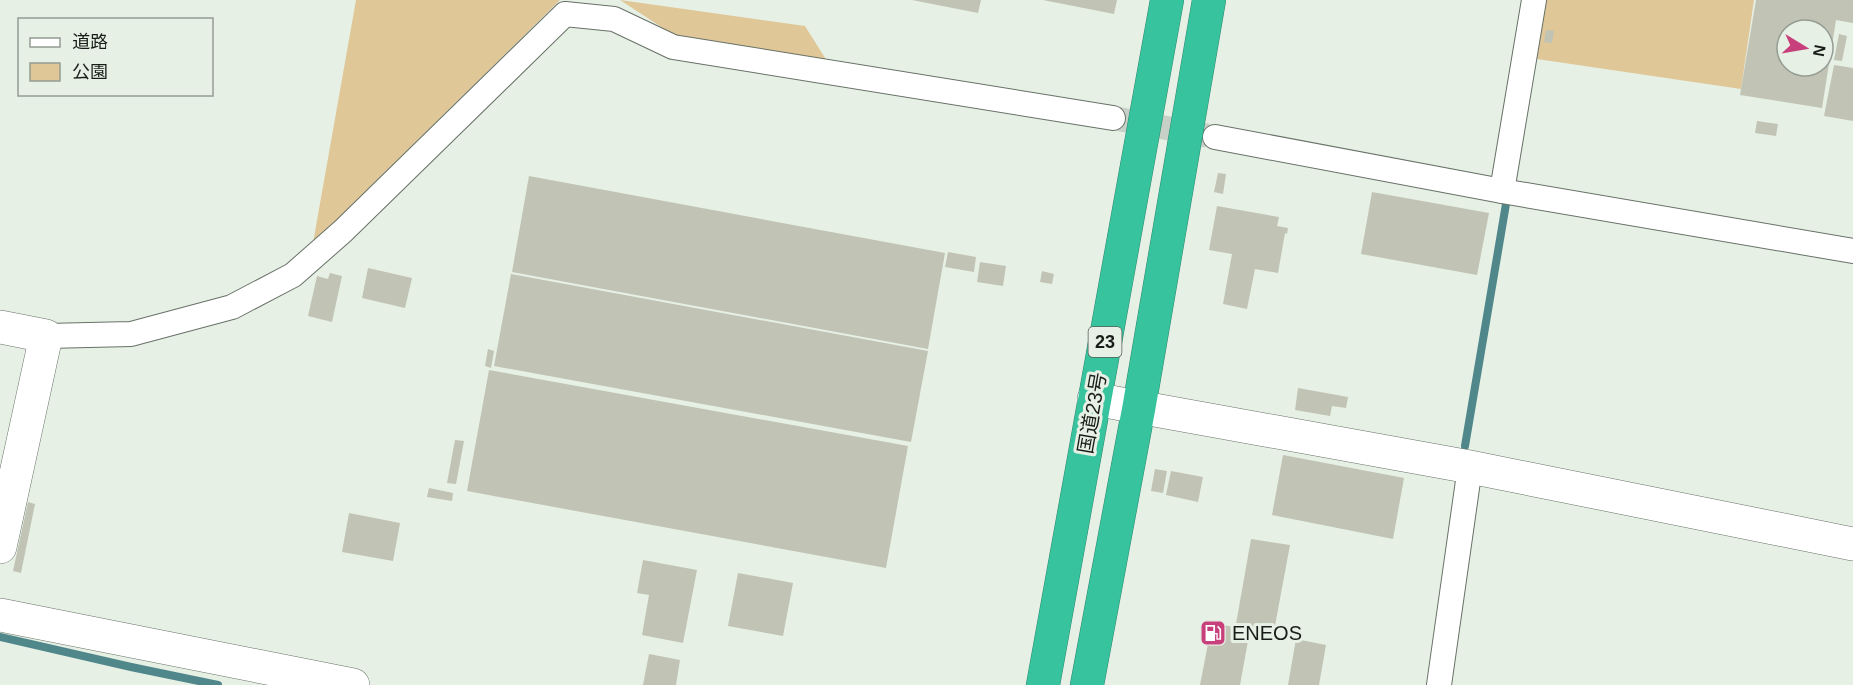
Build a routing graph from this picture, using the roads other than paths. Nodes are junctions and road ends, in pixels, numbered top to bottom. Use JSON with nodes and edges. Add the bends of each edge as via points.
{"nodes":[{"id":1,"x":1167,"y":0,"type":"edge"},
{"id":2,"x":1209,"y":0,"type":"edge"},
{"id":3,"x":1534,"y":0,"type":"edge"},
{"id":4,"x":1113,"y":118,"type":"tunnel mouth"},
{"id":5,"x":1215,"y":137,"type":"tunnel mouth"},
{"id":6,"x":1502,"y":191,"type":"junction"},
{"id":7,"x":1853,"y":251,"type":"edge"},
{"id":8,"x":0,"y":327,"type":"edge"},
{"id":9,"x":46,"y":336,"type":"junction"},
{"id":10,"x":1094,"y":399,"type":"junction"},
{"id":11,"x":1139,"y":407,"type":"junction"},
{"id":12,"x":1470,"y":467,"type":"junction"},
{"id":13,"x":1853,"y":544,"type":"edge"},
{"id":14,"x":0,"y":547,"type":"edge"},
{"id":15,"x":0,"y":615,"type":"edge"},
{"id":16,"x":353,"y":685,"type":"edge"},
{"id":17,"x":1043,"y":685,"type":"edge"},
{"id":18,"x":1087,"y":685,"type":"edge"},
{"id":19,"x":1439,"y":685,"type":"edge"}],
"edges":[{"from":1,"to":10,"type":"highway","name":"国道23号","number":"23"},
{"from":2,"to":11,"type":"highway","number":"23"},
{"from":3,"to":6,"type":"street"},
{"from":4,"to":9,"type":"street","via":[[673,47],[614,19],[565,14],[293,275],[232,307],[164,326],[131,334]]},
{"from":5,"to":6,"type":"street"},
{"from":6,"to":7,"type":"street"},
{"from":8,"to":9,"type":"street"},
{"from":9,"to":14,"type":"street"},
{"from":10,"to":11,"type":"street"},
{"from":10,"to":17,"type":"highway","name":"国道23号","number":"23"},
{"from":11,"to":12,"type":"street"},
{"from":11,"to":18,"type":"highway","number":"23"},
{"from":12,"to":13,"type":"street"},
{"from":12,"to":19,"type":"street"},
{"from":15,"to":16,"type":"street"}]}
